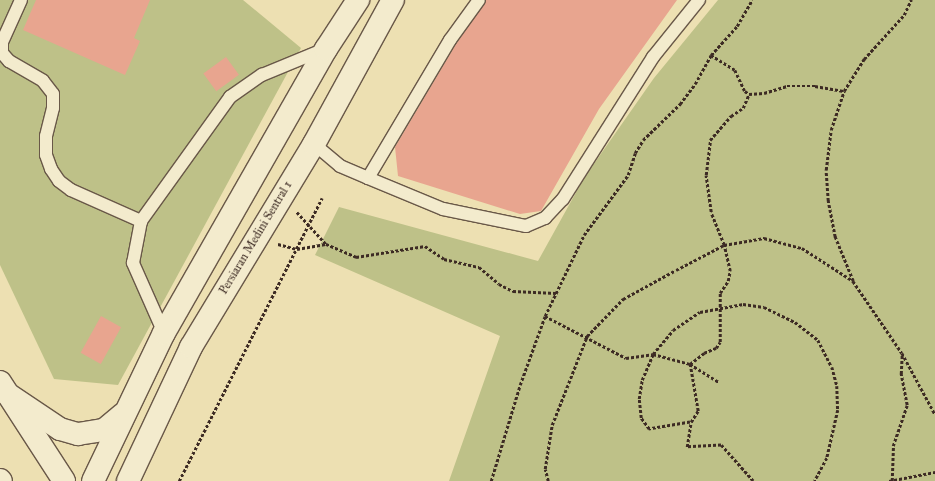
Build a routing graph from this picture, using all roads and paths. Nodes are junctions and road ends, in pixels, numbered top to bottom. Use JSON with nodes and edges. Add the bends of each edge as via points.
{"nodes":[{"id":1,"x":21,"y":0,"type":"edge"},
{"id":2,"x":358,"y":0,"type":"edge"},
{"id":3,"x":393,"y":0,"type":"edge"},
{"id":4,"x":479,"y":0,"type":"edge"},
{"id":5,"x":699,"y":0,"type":"edge"},
{"id":6,"x":752,"y":0,"type":"edge"},
{"id":7,"x":911,"y":0,"type":"edge"},
{"id":8,"x":326,"y":49,"type":"junction"},
{"id":9,"x":711,"y":55,"type":"junction"},
{"id":10,"x":844,"y":91,"type":"junction"},
{"id":11,"x":749,"y":94,"type":"junction"},
{"id":12,"x":314,"y":144,"type":"junction"},
{"id":13,"x":368,"y":178,"type":"junction"},
{"id":14,"x":281,"y":195,"type":"junction"},
{"id":15,"x":322,"y":198,"type":"dead end"},
{"id":16,"x":141,"y":221,"type":"junction"},
{"id":17,"x":308,"y":224,"type":"junction"},
{"id":18,"x":256,"y":239,"type":"junction"},
{"id":19,"x":326,"y":244,"type":"junction"},
{"id":20,"x":724,"y":245,"type":"junction"},
{"id":21,"x":297,"y":249,"type":"junction"},
{"id":22,"x":853,"y":281,"type":"junction"},
{"id":23,"x":556,"y":293,"type":"junction"},
{"id":24,"x":721,"y":306,"type":"junction"},
{"id":25,"x":545,"y":316,"type":"junction"},
{"id":26,"x":164,"y":333,"type":"junction"},
{"id":27,"x":587,"y":336,"type":"junction"},
{"id":28,"x":902,"y":353,"type":"junction"},
{"id":29,"x":653,"y":354,"type":"junction"},
{"id":30,"x":690,"y":364,"type":"junction"},
{"id":31,"x":719,"y":382,"type":"dead end"},
{"id":32,"x":3,"y":387,"type":"edge"},
{"id":33,"x":124,"y":413,"type":"junction"},
{"id":34,"x":935,"y":414,"type":"edge"},
{"id":35,"x":691,"y":422,"type":"junction"},
{"id":36,"x":935,"y":472,"type":"edge"},
{"id":37,"x":891,"y":480,"type":"edge"},
{"id":38,"x":64,"y":481,"type":"edge"},
{"id":39,"x":94,"y":481,"type":"edge"},
{"id":40,"x":128,"y":481,"type":"edge"},
{"id":41,"x":179,"y":481,"type":"edge"},
{"id":42,"x":491,"y":481,"type":"edge"},
{"id":43,"x":548,"y":481,"type":"edge"},
{"id":44,"x":753,"y":481,"type":"edge"},
{"id":45,"x":815,"y":481,"type":"edge"}],
"edges":[{"from":1,"to":16,"type":"lane","via":[[2,42],[2,53],[9,61],[43,81],[53,94],[53,108],[46,136],[46,155],[51,169],[59,181],[71,190]]},
{"from":2,"to":8,"type":"street"},
{"from":3,"to":12,"type":"street","name":"Persiaran Medini Sentral 1"},
{"from":4,"to":13,"type":"lane","via":[[450,40]]},
{"from":5,"to":13,"type":"lane","via":[[653,57],[563,199],[545,218],[526,226],[457,212]]},
{"from":6,"to":9,"type":"path","via":[[737,26]]},
{"from":7,"to":10,"type":"path","via":[[904,15],[864,59]]},
{"from":8,"to":16,"type":"lane","via":[[262,75],[230,97]]},
{"from":8,"to":26,"type":"street"},
{"from":9,"to":11,"type":"path","via":[[735,70]]},
{"from":9,"to":23,"type":"path","via":[[688,94],[643,140],[635,152],[628,175],[584,235]]},
{"from":10,"to":11,"type":"path","via":[[815,86],[787,86],[764,94]]},
{"from":10,"to":22,"type":"path","via":[[830,130],[826,170],[828,201],[835,237]]},
{"from":11,"to":20,"type":"path","via":[[743,108],[731,116],[710,140],[706,175],[711,212]]},
{"from":12,"to":13,"type":"lane","via":[[340,166]]},
{"from":12,"to":14,"type":"street","name":"Persiaran Medini Sentral 1"},
{"from":14,"to":17,"type":"path"},
{"from":14,"to":18,"type":"street","name":"Persiaran Medini Sentral 1"},
{"from":15,"to":17,"type":"path"},
{"from":16,"to":26,"type":"lane","via":[[133,263]]},
{"from":17,"to":19,"type":"path"},
{"from":17,"to":21,"type":"path"},
{"from":18,"to":21,"type":"path"},
{"from":18,"to":40,"type":"street","name":"Persiaran Medini Sentral 1","via":[[191,347]]},
{"from":19,"to":21,"type":"path"},
{"from":19,"to":23,"type":"path","via":[[356,257],[425,246],[444,259],[479,267],[499,284],[513,291]]},
{"from":20,"to":22,"type":"path","via":[[764,238],[802,248]]},
{"from":20,"to":24,"type":"path","via":[[730,271],[728,281],[720,293]]},
{"from":20,"to":27,"type":"path","via":[[623,299]]},
{"from":21,"to":41,"type":"path"},
{"from":22,"to":28,"type":"path"},
{"from":23,"to":25,"type":"path"},
{"from":24,"to":29,"type":"path","via":[[700,312],[673,330]]},
{"from":24,"to":30,"type":"path","via":[[720,342],[716,348],[704,353]]},
{"from":24,"to":45,"type":"path","via":[[743,304],[764,308],[795,322],[818,340],[832,367],[838,410],[827,458]]},
{"from":25,"to":27,"type":"path"},
{"from":25,"to":42,"type":"path","via":[[520,385]]},
{"from":26,"to":33,"type":"street"},
{"from":27,"to":29,"type":"path","via":[[626,358]]},
{"from":27,"to":43,"type":"path","via":[[552,425],[545,469]]},
{"from":28,"to":34,"type":"path"},
{"from":28,"to":37,"type":"path","via":[[901,374],[907,405],[893,446]]},
{"from":29,"to":30,"type":"path"},
{"from":29,"to":35,"type":"path","via":[[642,380],[639,399],[641,418],[649,429]]},
{"from":30,"to":31,"type":"path"},
{"from":30,"to":35,"type":"path","via":[[698,411]]},
{"from":32,"to":33,"type":"street","via":[[60,429],[78,434],[104,430]]},
{"from":32,"to":38,"type":"street"},
{"from":33,"to":39,"type":"street"},
{"from":35,"to":44,"type":"path","via":[[687,447],[721,445]]},
{"from":36,"to":37,"type":"path"}]}
